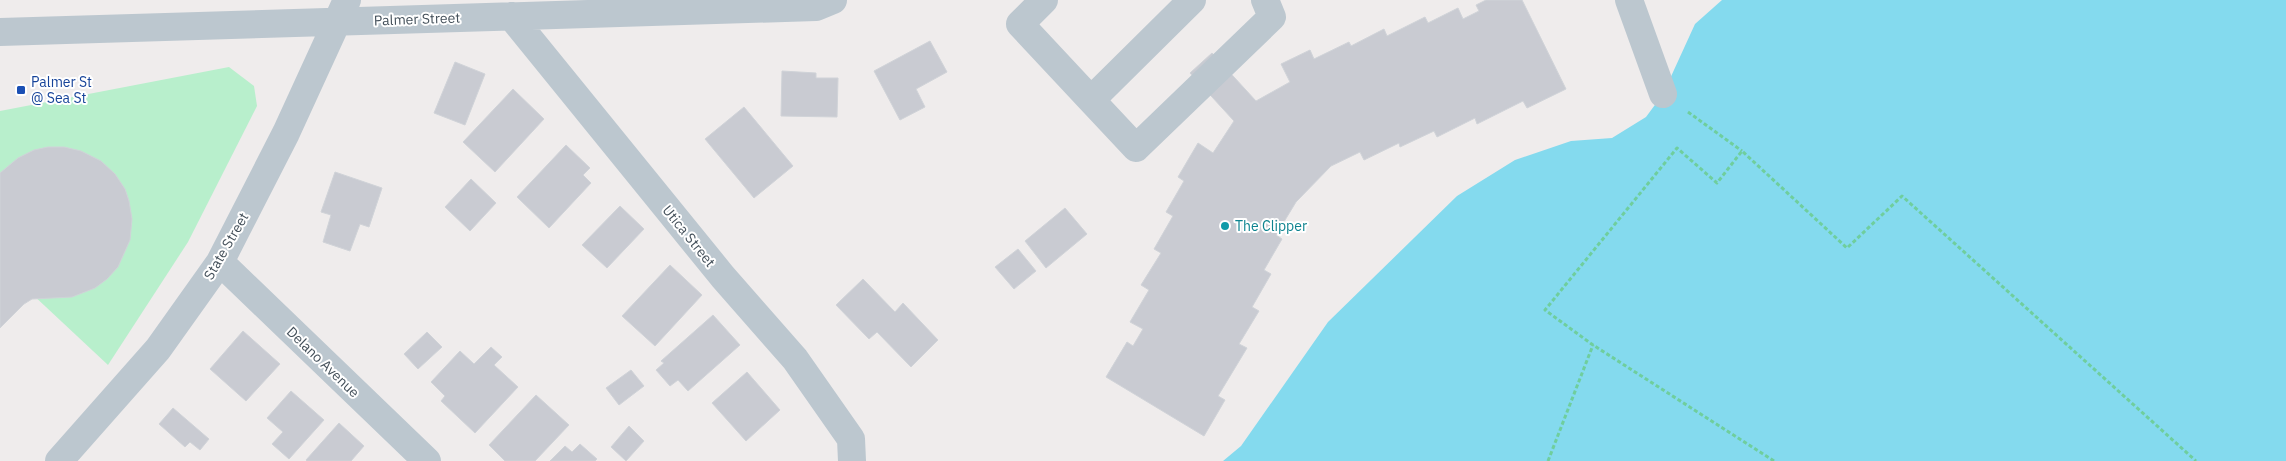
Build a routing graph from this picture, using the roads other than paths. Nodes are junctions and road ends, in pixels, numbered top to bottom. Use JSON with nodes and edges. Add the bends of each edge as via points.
{"nodes":[{"id":1,"x":833,"y":0,"type":"edge"},
{"id":2,"x":1044,"y":0,"type":"edge"},
{"id":3,"x":1192,"y":0,"type":"edge"},
{"id":4,"x":1265,"y":0,"type":"edge"},
{"id":5,"x":1629,"y":0,"type":"edge"},
{"id":6,"x":342,"y":11,"type":"edge"},
{"id":7,"x":511,"y":16,"type":"junction"},
{"id":8,"x":0,"y":32,"type":"edge"},
{"id":9,"x":1663,"y":94,"type":"road end"},
{"id":10,"x":1091,"y":100,"type":"junction"},
{"id":11,"x":220,"y":262,"type":"junction"},
{"id":12,"x":851,"y":450,"type":"edge"},
{"id":13,"x":59,"y":461,"type":"edge"},
{"id":14,"x":427,"y":461,"type":"edge"}],
"edges":[{"from":1,"to":7,"type":"street","name":"Palmer Street","via":[[816,7]]},
{"from":2,"to":10,"type":"street","via":[[1020,24]]},
{"from":3,"to":10,"type":"street"},
{"from":4,"to":10,"type":"street","via":[[1272,17],[1136,148]]},
{"from":5,"to":9,"type":"street"},
{"from":6,"to":7,"type":"street","name":"Palmer Street"},
{"from":6,"to":8,"type":"street","name":"Palmer Street"},
{"from":6,"to":11,"type":"street","name":"State Street","via":[[286,133]]},
{"from":7,"to":12,"type":"street","name":"Utica Street","via":[[722,277],[795,359]]},
{"from":11,"to":13,"type":"street","name":"State Street","via":[[158,349]]},
{"from":11,"to":14,"type":"street","name":"Delano Avenue"}]}
